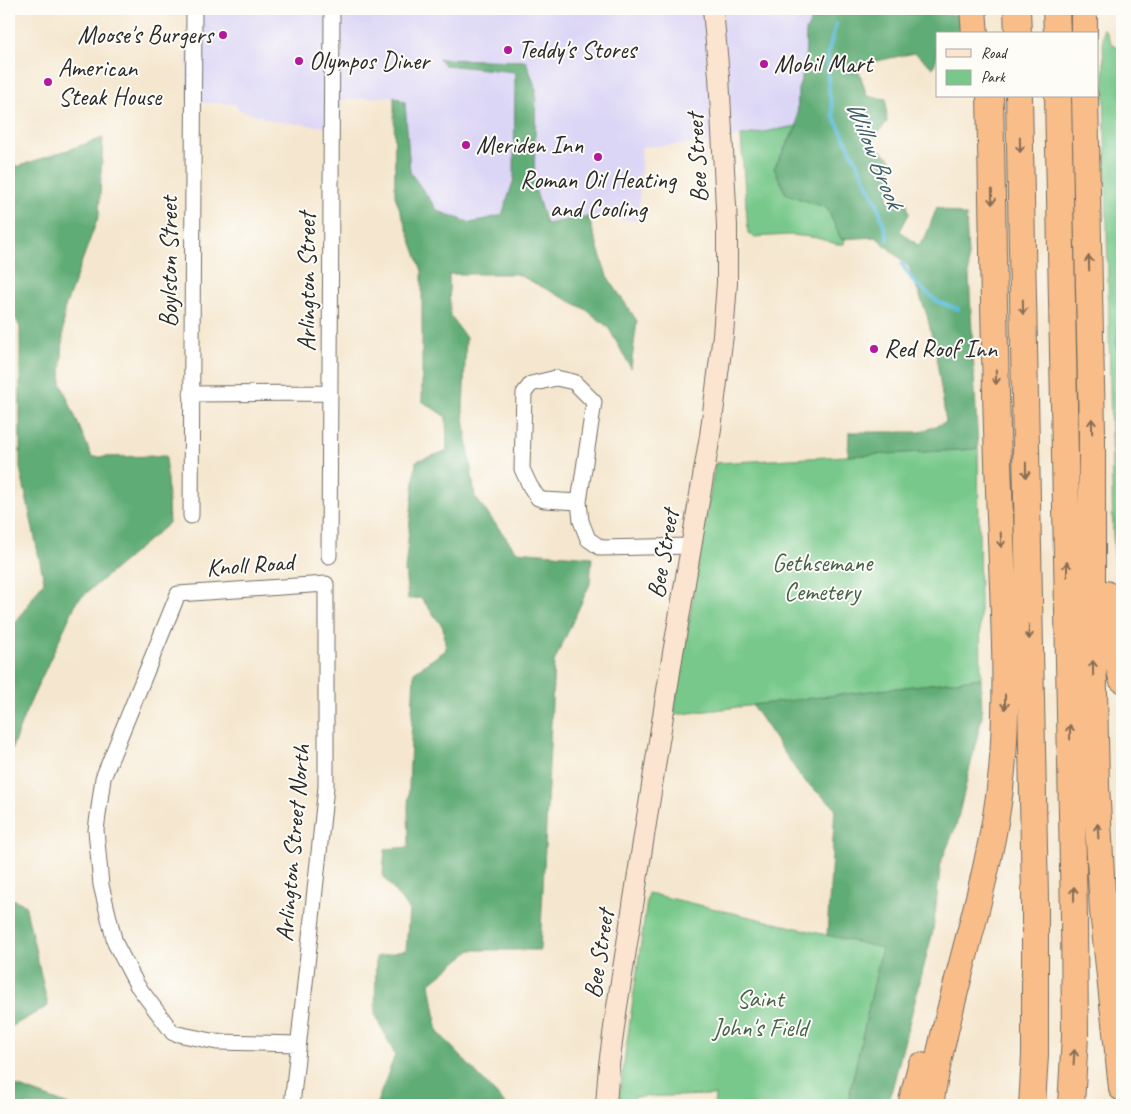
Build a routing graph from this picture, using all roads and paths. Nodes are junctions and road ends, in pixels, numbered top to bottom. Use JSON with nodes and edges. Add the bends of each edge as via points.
{"nodes":[{"id":1,"x":194,"y":9,"type":"edge"},
{"id":2,"x":332,"y":9,"type":"edge"},
{"id":3,"x":713,"y":9,"type":"edge"},
{"id":4,"x":973,"y":9,"type":"edge"},
{"id":5,"x":988,"y":9,"type":"edge"},
{"id":6,"x":1017,"y":9,"type":"edge"},
{"id":7,"x":1056,"y":9,"type":"edge"},
{"id":8,"x":1084,"y":9,"type":"edge"},
{"id":9,"x":975,"y":32,"type":"edge"},
{"id":10,"x":989,"y":32,"type":"edge"},
{"id":11,"x":1018,"y":32,"type":"edge"},
{"id":12,"x":1057,"y":32,"type":"edge"},
{"id":13,"x":1084,"y":32,"type":"edge"},
{"id":14,"x":990,"y":98,"type":"edge"},
{"id":15,"x":1019,"y":98,"type":"edge"},
{"id":16,"x":1058,"y":98,"type":"edge"},
{"id":17,"x":1085,"y":98,"type":"edge"},
{"id":18,"x":330,"y":393,"type":"junction"},
{"id":19,"x":191,"y":394,"type":"junction"},
{"id":20,"x":1092,"y":474,"type":"junction"},
{"id":21,"x":579,"y":502,"type":"junction"},
{"id":22,"x":191,"y":516,"type":"dead end"},
{"id":23,"x":691,"y":546,"type":"junction"},
{"id":24,"x":329,"y":556,"type":"dead end"},
{"id":25,"x":326,"y":584,"type":"joint"},
{"id":26,"x":1122,"y":679,"type":"edge"},
{"id":27,"x":990,"y":852,"type":"junction"},
{"id":28,"x":298,"y":1044,"type":"junction"},
{"id":29,"x":1122,"y":1088,"type":"edge"},
{"id":30,"x":292,"y":1105,"type":"edge"},
{"id":31,"x":606,"y":1105,"type":"edge"},
{"id":32,"x":910,"y":1105,"type":"edge"},
{"id":33,"x":930,"y":1105,"type":"edge"},
{"id":34,"x":1032,"y":1105,"type":"edge"},
{"id":35,"x":1071,"y":1105,"type":"edge"}],
"edges":[{"from":1,"to":19,"type":"street","name":"Boylston Street"},
{"from":2,"to":18,"type":"street","name":"Arlington Street"},
{"from":3,"to":23,"type":"street","name":"Bee Street","via":[[725,177],[727,283],[718,377]]},
{"from":4,"to":9,"type":"highway"},
{"from":5,"to":10,"type":"highway"},
{"from":6,"to":11,"type":"highway"},
{"from":7,"to":12,"type":"highway"},
{"from":8,"to":13,"type":"highway"},
{"from":14,"to":27,"type":"highway","one_way":true,"via":[[1005,705],[1001,773]]},
{"from":15,"to":34,"type":"highway","one_way":true,"via":[[1035,916]]},
{"from":35,"to":16,"type":"highway","one_way":true,"via":[[1075,1036],[1074,937]]},
{"from":20,"to":17,"type":"highway","one_way":true},
{"from":18,"to":19,"type":"street"},
{"from":18,"to":24,"type":"street","name":"Arlington Street"},
{"from":19,"to":22,"type":"street","name":"Boylston Street"},
{"from":20,"to":26,"type":"highway","via":[[1100,505],[1106,599]]},
{"from":29,"to":20,"type":"highway","one_way":true,"via":[[1106,948],[1098,820]]},
{"from":21,"to":21,"type":"street","via":[[594,402],[574,382],[556,378],[532,384],[524,393],[522,469],[538,498]]},
{"from":21,"to":23,"type":"street","via":[[581,521],[588,539],[600,548]]},
{"from":23,"to":31,"type":"street","name":"Bee Street","via":[[616,1013]]},
{"from":25,"to":28,"type":"street","name":"Arlington Street North","via":[[326,786]]},
{"from":25,"to":28,"type":"street","name":"Knoll Road","via":[[178,594],[103,778],[96,830],[101,885],[115,943],[137,985],[173,1033],[217,1042]]},
{"from":27,"to":32,"type":"highway","via":[[966,904]]},
{"from":27,"to":33,"type":"highway","via":[[949,1014]]},
{"from":28,"to":30,"type":"street","name":"Arlington Street North"}]}
